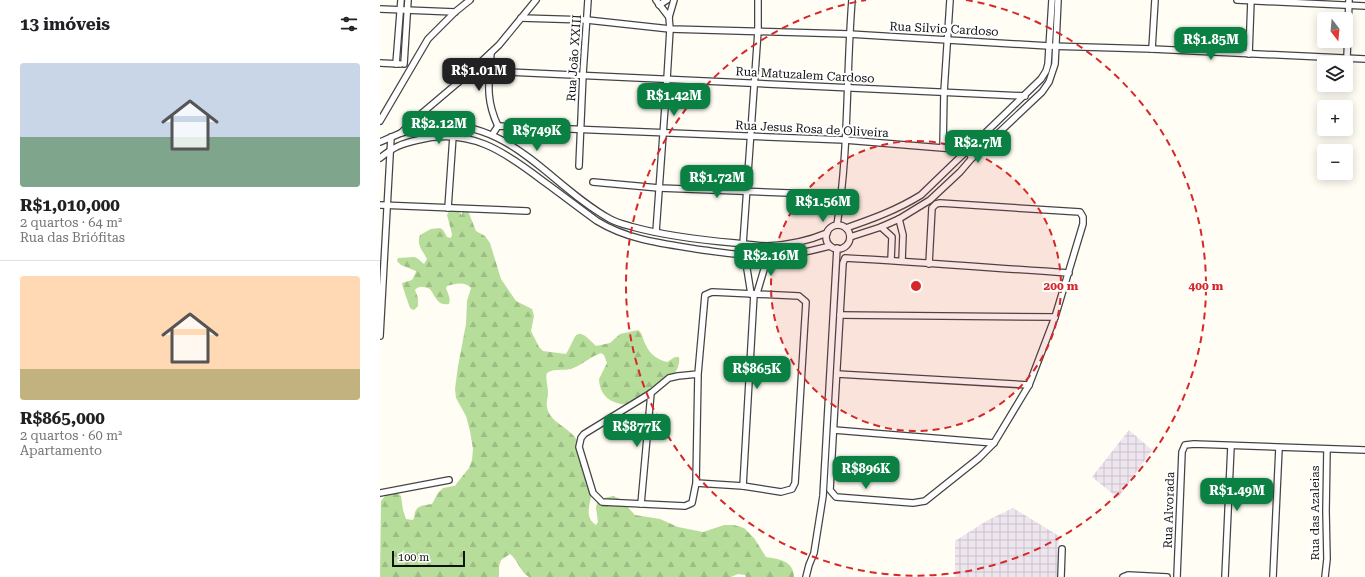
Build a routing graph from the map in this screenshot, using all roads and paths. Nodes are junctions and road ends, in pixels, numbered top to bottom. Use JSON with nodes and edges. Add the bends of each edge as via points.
{"nodes":[{"id":1,"x":402,"y":0,"type":"edge"},
{"id":2,"x":408,"y":0,"type":"edge"},
{"id":3,"x":470,"y":0,"type":"edge"},
{"id":4,"x":536,"y":0,"type":"edge"},
{"id":5,"x":588,"y":0,"type":"edge"},
{"id":6,"x":668,"y":0,"type":"edge"},
{"id":7,"x":674,"y":0,"type":"edge"},
{"id":8,"x":758,"y":0,"type":"edge"},
{"id":9,"x":852,"y":0,"type":"edge"},
{"id":10,"x":950,"y":0,"type":"edge"},
{"id":11,"x":1052,"y":0,"type":"edge"},
{"id":12,"x":1058,"y":0,"type":"edge"},
{"id":13,"x":1155,"y":0,"type":"edge"},
{"id":14,"x":1237,"y":0,"type":"edge"},
{"id":15,"x":1251,"y":0,"type":"edge"},
{"id":16,"x":657,"y":2,"type":"edge"},
{"id":17,"x":1349,"y":3,"type":"edge"},
{"id":18,"x":1365,"y":6,"type":"edge"},
{"id":19,"x":380,"y":9,"type":"edge"},
{"id":20,"x":404,"y":10,"type":"junction"},
{"id":21,"x":455,"y":12,"type":"junction"},
{"id":22,"x":669,"y":17,"type":"junction"},
{"id":23,"x":521,"y":18,"type":"junction"},
{"id":24,"x":588,"y":20,"type":"junction"},
{"id":25,"x":670,"y":29,"type":"junction"},
{"id":26,"x":758,"y":31,"type":"junction"},
{"id":27,"x":849,"y":34,"type":"junction"},
{"id":28,"x":948,"y":39,"type":"junction"},
{"id":29,"x":1049,"y":46,"type":"junction"},
{"id":30,"x":1057,"y":46,"type":"junction"},
{"id":31,"x":1152,"y":49,"type":"junction"},
{"id":32,"x":491,"y":53,"type":"junction"},
{"id":33,"x":1249,"y":54,"type":"junction"},
{"id":34,"x":1347,"y":56,"type":"edge"},
{"id":35,"x":1317,"y":57,"type":"edge"},
{"id":36,"x":1353,"y":58,"type":"edge"},
{"id":37,"x":1365,"y":59,"type":"edge"},
{"id":38,"x":380,"y":63,"type":"edge"},
{"id":39,"x":396,"y":64,"type":"junction"},
{"id":40,"x":404,"y":64,"type":"junction"},
{"id":41,"x":412,"y":65,"type":"junction"},
{"id":42,"x":489,"y":71,"type":"junction"},
{"id":43,"x":583,"y":74,"type":"junction"},
{"id":44,"x":667,"y":79,"type":"junction"},
{"id":45,"x":753,"y":84,"type":"junction"},
{"id":46,"x":848,"y":88,"type":"junction"},
{"id":47,"x":944,"y":92,"type":"junction"},
{"id":48,"x":1024,"y":96,"type":"junction"},
{"id":49,"x":383,"y":110,"type":"edge"},
{"id":50,"x":380,"y":121,"type":"edge"},
{"id":51,"x":498,"y":126,"type":"junction"},
{"id":52,"x":581,"y":129,"type":"junction"},
{"id":53,"x":401,"y":133,"type":"junction"},
{"id":54,"x":664,"y":134,"type":"junction"},
{"id":55,"x":492,"y":135,"type":"junction"},
{"id":56,"x":453,"y":136,"type":"junction"},
{"id":57,"x":391,"y":137,"type":"junction"},
{"id":58,"x":750,"y":137,"type":"junction"},
{"id":59,"x":845,"y":140,"type":"junction"},
{"id":60,"x":380,"y":142,"type":"edge"},
{"id":61,"x":511,"y":144,"type":"junction"},
{"id":62,"x":943,"y":147,"type":"junction"},
{"id":63,"x":391,"y":149,"type":"junction"},
{"id":64,"x":967,"y":150,"type":"junction"},
{"id":65,"x":505,"y":154,"type":"junction"},
{"id":66,"x":380,"y":158,"type":"edge"},
{"id":67,"x":972,"y":158,"type":"junction"},
{"id":68,"x":579,"y":166,"type":"dead end"},
{"id":69,"x":593,"y":182,"type":"dead end"},
{"id":70,"x":659,"y":188,"type":"junction"},
{"id":71,"x":746,"y":192,"type":"junction"},
{"id":72,"x":842,"y":195,"type":"junction"},
{"id":73,"x":380,"y":205,"type":"edge"},
{"id":74,"x":388,"y":206,"type":"junction"},
{"id":75,"x":448,"y":208,"type":"junction"},
{"id":76,"x":900,"y":208,"type":"junction"},
{"id":77,"x":527,"y":211,"type":"dead end"},
{"id":78,"x":901,"y":217,"type":"junction"},
{"id":79,"x":837,"y":225,"type":"junction"},
{"id":80,"x":881,"y":227,"type":"junction"},
{"id":81,"x":846,"y":228,"type":"junction"},
{"id":82,"x":656,"y":232,"type":"junction"},
{"id":83,"x":827,"y":233,"type":"junction"},
{"id":84,"x":850,"y":237,"type":"junction"},
{"id":85,"x":743,"y":244,"type":"junction"},
{"id":86,"x":830,"y":246,"type":"junction"},
{"id":87,"x":837,"y":248,"type":"junction"},
{"id":88,"x":744,"y":255,"type":"junction"},
{"id":89,"x":768,"y":256,"type":"junction"},
{"id":90,"x":382,"y":258,"type":"edge"},
{"id":91,"x":892,"y":260,"type":"junction"},
{"id":92,"x":902,"y":261,"type":"junction"},
{"id":93,"x":929,"y":264,"type":"junction"},
{"id":94,"x":1069,"y":272,"type":"junction"},
{"id":95,"x":754,"y":294,"type":"junction"},
{"id":96,"x":840,"y":315,"type":"junction"},
{"id":97,"x":1055,"y":317,"type":"junction"},
{"id":98,"x":380,"y":336,"type":"edge"},
{"id":99,"x":698,"y":374,"type":"junction"},
{"id":100,"x":837,"y":374,"type":"junction"},
{"id":101,"x":1029,"y":385,"type":"junction"},
{"id":102,"x":651,"y":393,"type":"junction"},
{"id":103,"x":834,"y":430,"type":"junction"},
{"id":104,"x":994,"y":443,"type":"junction"},
{"id":105,"x":1231,"y":446,"type":"junction"},
{"id":106,"x":1279,"y":448,"type":"junction"},
{"id":107,"x":1327,"y":449,"type":"junction"},
{"id":108,"x":1365,"y":450,"type":"edge"},
{"id":109,"x":448,"y":480,"type":"dead end"},
{"id":110,"x":696,"y":483,"type":"junction"},
{"id":111,"x":743,"y":486,"type":"junction"},
{"id":112,"x":380,"y":493,"type":"edge"},
{"id":113,"x":641,"y":504,"type":"junction"},
{"id":114,"x":1062,"y":549,"type":"dead end"},
{"id":115,"x":806,"y":577,"type":"edge"},
{"id":116,"x":1061,"y":577,"type":"edge"},
{"id":117,"x":1123,"y":577,"type":"edge"},
{"id":118,"x":1168,"y":577,"type":"edge"},
{"id":119,"x":1177,"y":577,"type":"edge"},
{"id":120,"x":1225,"y":577,"type":"edge"},
{"id":121,"x":1273,"y":577,"type":"edge"},
{"id":122,"x":1325,"y":577,"type":"edge"}],
"edges":[{"from":1,"to":20,"type":"street"},
{"from":2,"to":20,"type":"street"},
{"from":3,"to":21,"type":"street"},
{"from":4,"to":23,"type":"street"},
{"from":5,"to":24,"type":"street","name":"Rua João XXIII"},
{"from":6,"to":16,"type":"street"},
{"from":7,"to":22,"type":"street"},
{"from":8,"to":26,"type":"street"},
{"from":9,"to":27,"type":"street"},
{"from":10,"to":28,"type":"street"},
{"from":11,"to":29,"type":"street"},
{"from":12,"to":30,"type":"street"},
{"from":13,"to":31,"type":"street"},
{"from":14,"to":15,"type":"street"},
{"from":15,"to":17,"type":"street"},
{"from":15,"to":33,"type":"street"},
{"from":16,"to":22,"type":"street"},
{"from":17,"to":18,"type":"street"},
{"from":17,"to":34,"type":"street"},
{"from":19,"to":20,"type":"street"},
{"from":20,"to":21,"type":"street"},
{"from":20,"to":39,"type":"street"},
{"from":20,"to":40,"type":"street"},
{"from":21,"to":41,"type":"street","via":[[428,39]]},
{"from":22,"to":25,"type":"street"},
{"from":23,"to":24,"type":"street","name":"Rua Silvio Cardoso"},
{"from":23,"to":32,"type":"street"},
{"from":24,"to":25,"type":"street","name":"Rua Silvio Cardoso"},
{"from":24,"to":43,"type":"street","name":"Rua João XXIII"},
{"from":25,"to":26,"type":"street","name":"Rua Silvio Cardoso"},
{"from":25,"to":44,"type":"street"},
{"from":26,"to":27,"type":"street","name":"Rua Silvio Cardoso"},
{"from":26,"to":45,"type":"street"},
{"from":27,"to":28,"type":"street","name":"Rua Silvio Cardoso"},
{"from":27,"to":46,"type":"street"},
{"from":28,"to":29,"type":"street","name":"Rua Silvio Cardoso"},
{"from":28,"to":47,"type":"street"},
{"from":29,"to":30,"type":"street","name":"Rua Silvio Cardoso"},
{"from":29,"to":48,"type":"street","via":[[1046,71]]},
{"from":30,"to":31,"type":"street","name":"Rua Silvio Cardoso"},
{"from":30,"to":67,"type":"street","via":[[1053,74],[1042,92]]},
{"from":31,"to":33,"type":"street","name":"Rua Silvio Cardoso"},
{"from":32,"to":42,"type":"street"},
{"from":32,"to":53,"type":"street"},
{"from":33,"to":35,"type":"street","name":"Rua Silvio Cardoso"},
{"from":36,"to":37,"type":"street","name":"Rua Silvio Cardoso"},
{"from":38,"to":39,"type":"street"},
{"from":39,"to":40,"type":"street"},
{"from":40,"to":41,"type":"street"},
{"from":41,"to":49,"type":"street"},
{"from":42,"to":43,"type":"street","name":"Rua Matuzalem Cardoso"},
{"from":42,"to":51,"type":"street","via":[[489,99]]},
{"from":43,"to":44,"type":"street","name":"Rua Matuzalem Cardoso"},
{"from":43,"to":52,"type":"street","name":"Rua João XXIII"},
{"from":44,"to":45,"type":"street","name":"Rua Matuzalem Cardoso"},
{"from":44,"to":54,"type":"street"},
{"from":45,"to":46,"type":"street","name":"Rua Matuzalem Cardoso"},
{"from":45,"to":58,"type":"street"},
{"from":46,"to":47,"type":"street","name":"Rua Matuzalem Cardoso"},
{"from":46,"to":59,"type":"street"},
{"from":47,"to":48,"type":"street","name":"Rua Matuzalem Cardoso"},
{"from":47,"to":62,"type":"street"},
{"from":48,"to":64,"type":"street"},
{"from":49,"to":50,"type":"street"},
{"from":51,"to":52,"type":"street","name":"Rua Jesus Rosa de Oliveira"},
{"from":51,"to":55,"type":"street"},
{"from":52,"to":54,"type":"street","name":"Rua Jesus Rosa de Oliveira"},
{"from":52,"to":68,"type":"street","name":"Rua João XXIII"},
{"from":53,"to":55,"type":"street","via":[[439,125],[469,127]]},
{"from":53,"to":57,"type":"street"},
{"from":54,"to":58,"type":"street","name":"Rua Jesus Rosa de Oliveira"},
{"from":54,"to":70,"type":"street"},
{"from":55,"to":61,"type":"street"},
{"from":56,"to":63,"type":"street","via":[[434,136]]},
{"from":56,"to":65,"type":"street","via":[[474,140]]},
{"from":56,"to":75,"type":"street"},
{"from":57,"to":60,"type":"street"},
{"from":57,"to":63,"type":"street"},
{"from":58,"to":59,"type":"street","name":"Rua Jesus Rosa de Oliveira"},
{"from":58,"to":71,"type":"street"},
{"from":59,"to":62,"type":"street","name":"Rua Jesus Rosa de Oliveira"},
{"from":59,"to":72,"type":"street"},
{"from":61,"to":65,"type":"street"},
{"from":61,"to":82,"type":"street","via":[[611,220]]},
{"from":62,"to":64,"type":"street","name":"Rua Jesus Rosa de Oliveira"},
{"from":63,"to":66,"type":"street"},
{"from":63,"to":74,"type":"street"},
{"from":64,"to":67,"type":"street"},
{"from":64,"to":76,"type":"street","via":[[925,192]]},
{"from":65,"to":88,"type":"street","via":[[610,229],[655,243]]},
{"from":67,"to":78,"type":"street","via":[[930,200]]},
{"from":69,"to":70,"type":"street"},
{"from":70,"to":71,"type":"street"},
{"from":70,"to":82,"type":"street"},
{"from":71,"to":72,"type":"street"},
{"from":71,"to":85,"type":"street"},
{"from":72,"to":79,"type":"street"},
{"from":73,"to":74,"type":"street"},
{"from":74,"to":75,"type":"street"},
{"from":74,"to":90,"type":"street"},
{"from":75,"to":77,"type":"street"},
{"from":76,"to":78,"type":"street"},
{"from":76,"to":81,"type":"street"},
{"from":78,"to":80,"type":"street"},
{"from":78,"to":92,"type":"street"},
{"from":79,"to":81,"type":"street"},
{"from":79,"to":83,"type":"street"},
{"from":80,"to":84,"type":"street"},
{"from":80,"to":91,"type":"street","via":[[892,236]]},
{"from":81,"to":84,"type":"street"},
{"from":82,"to":85,"type":"street"},
{"from":83,"to":85,"type":"street","via":[[787,244]]},
{"from":83,"to":86,"type":"street"},
{"from":84,"to":87,"type":"street","via":[[845,246]]},
{"from":85,"to":88,"type":"street"},
{"from":86,"to":87,"type":"street"},
{"from":86,"to":89,"type":"street","via":[[803,253]]},
{"from":87,"to":115,"type":"street","via":[[823,496],[814,553]]},
{"from":88,"to":89,"type":"street"},
{"from":88,"to":95,"type":"street"},
{"from":89,"to":95,"type":"street"},
{"from":90,"to":98,"type":"street"},
{"from":91,"to":92,"type":"street"},
{"from":91,"to":96,"type":"street","via":[[845,258]]},
{"from":92,"to":93,"type":"street"},
{"from":93,"to":94,"type":"street"},
{"from":93,"to":94,"type":"street","via":[[932,208],[940,203],[1080,212],[1083,224]]},
{"from":94,"to":97,"type":"street"},
{"from":95,"to":99,"type":"street","via":[[712,292],[705,295]]},
{"from":95,"to":111,"type":"street"},
{"from":95,"to":111,"type":"street","via":[[799,296],[806,302],[795,483],[792,489],[781,492]]},
{"from":96,"to":97,"type":"street"},
{"from":96,"to":100,"type":"street"},
{"from":97,"to":101,"type":"street"},
{"from":99,"to":102,"type":"street","via":[[669,378]]},
{"from":99,"to":110,"type":"street"},
{"from":100,"to":101,"type":"street"},
{"from":100,"to":103,"type":"street"},
{"from":101,"to":104,"type":"street"},
{"from":102,"to":113,"type":"street"},
{"from":102,"to":113,"type":"street","via":[[584,434],[579,448],[593,493],[597,498],[602,502]]},
{"from":103,"to":104,"type":"street"},
{"from":103,"to":104,"type":"street","via":[[830,490],[836,497],[913,503],[925,501]]},
{"from":105,"to":106,"type":"street"},
{"from":105,"to":119,"type":"street","name":"Rua Alvorada","via":[[1185,445],[1182,452]]},
{"from":105,"to":120,"type":"street"},
{"from":106,"to":107,"type":"street"},
{"from":106,"to":121,"type":"street"},
{"from":107,"to":108,"type":"street"},
{"from":107,"to":122,"type":"street","name":"Rua das Azaleias"},
{"from":109,"to":112,"type":"street"},
{"from":110,"to":111,"type":"street"},
{"from":110,"to":113,"type":"street","via":[[692,504]]},
{"from":114,"to":116,"type":"street"},
{"from":117,"to":118,"type":"street"}]}
